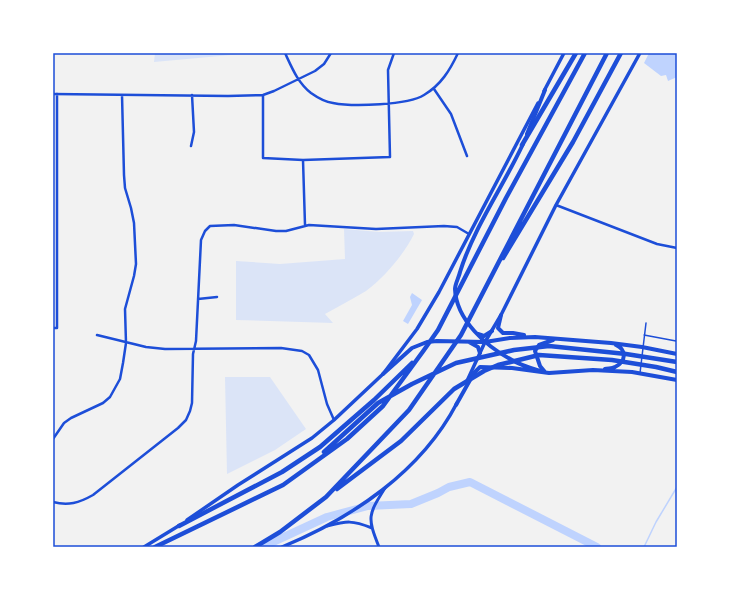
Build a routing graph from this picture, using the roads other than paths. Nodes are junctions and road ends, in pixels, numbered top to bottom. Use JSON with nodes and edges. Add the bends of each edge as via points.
{"nodes":[{"id":1,"x":284,"y":53,"type":"edge"},
{"id":2,"x":331,"y":53,"type":"edge"},
{"id":3,"x":394,"y":53,"type":"edge"},
{"id":4,"x":458,"y":53,"type":"edge"},
{"id":5,"x":564,"y":53,"type":"edge"},
{"id":6,"x":576,"y":53,"type":"edge"},
{"id":7,"x":585,"y":53,"type":"edge"},
{"id":8,"x":607,"y":53,"type":"edge"},
{"id":9,"x":621,"y":53,"type":"edge"},
{"id":10,"x":640,"y":53,"type":"edge"},
{"id":11,"x":298,"y":80,"type":"junction"},
{"id":12,"x":434,"y":89,"type":"junction"},
{"id":13,"x":545,"y":90,"type":"junction"},
{"id":14,"x":53,"y":94,"type":"edge"},
{"id":15,"x":57,"y":94,"type":"junction"},
{"id":16,"x":122,"y":95,"type":"junction"},
{"id":17,"x":192,"y":95,"type":"junction"},
{"id":18,"x":263,"y":95,"type":"junction"},
{"id":19,"x":388,"y":104,"type":"junction"},
{"id":20,"x":522,"y":145,"type":"junction"},
{"id":21,"x":191,"y":146,"type":"dead end"},
{"id":22,"x":53,"y":152,"type":"edge"},
{"id":23,"x":57,"y":152,"type":"junction"},
{"id":24,"x":467,"y":156,"type":"dead end"},
{"id":25,"x":303,"y":160,"type":"junction"},
{"id":26,"x":556,"y":205,"type":"junction"},
{"id":27,"x":305,"y":225,"type":"junction"},
{"id":28,"x":469,"y":234,"type":"junction"},
{"id":29,"x":677,"y":248,"type":"edge"},
{"id":30,"x":217,"y":297,"type":"dead end"},
{"id":31,"x":198,"y":299,"type":"junction"},
{"id":32,"x":479,"y":299,"type":"junction"},
{"id":33,"x":501,"y":315,"type":"junction"},
{"id":34,"x":646,"y":323,"type":"dead end"},
{"id":35,"x":53,"y":328,"type":"edge"},
{"id":36,"x":492,"y":331,"type":"junction"},
{"id":37,"x":478,"y":334,"type":"junction"},
{"id":38,"x":96,"y":335,"type":"dead end"},
{"id":39,"x":644,"y":335,"type":"junction"},
{"id":40,"x":535,"y":337,"type":"junction"},
{"id":41,"x":555,"y":339,"type":"junction"},
{"id":42,"x":677,"y":339,"type":"edge"},
{"id":43,"x":469,"y":342,"type":"junction"},
{"id":44,"x":485,"y":342,"type":"junction"},
{"id":45,"x":126,"y":343,"type":"junction"},
{"id":46,"x":611,"y":343,"type":"junction"},
{"id":47,"x":642,"y":347,"type":"junction"},
{"id":48,"x":194,"y":349,"type":"junction"},
{"id":49,"x":424,"y":350,"type":"junction"},
{"id":50,"x":480,"y":353,"type":"junction"},
{"id":51,"x":677,"y":354,"type":"edge"},
{"id":52,"x":623,"y":362,"type":"junction"},
{"id":53,"x":677,"y":362,"type":"edge"},
{"id":54,"x":593,"y":370,"type":"junction"},
{"id":55,"x":542,"y":372,"type":"junction"},
{"id":56,"x":677,"y":372,"type":"edge"},
{"id":57,"x":640,"y":373,"type":"junction"},
{"id":58,"x":383,"y":374,"type":"junction"},
{"id":59,"x":677,"y":380,"type":"edge"},
{"id":60,"x":456,"y":405,"type":"junction"},
{"id":61,"x":334,"y":420,"type":"junction"},
{"id":62,"x":53,"y":439,"type":"edge"},
{"id":63,"x":313,"y":463,"type":"junction"},
{"id":64,"x":386,"y":488,"type":"junction"},
{"id":65,"x":326,"y":497,"type":"junction"},
{"id":66,"x":53,"y":502,"type":"edge"},
{"id":67,"x":179,"y":526,"type":"junction"},
{"id":68,"x":327,"y":527,"type":"junction"},
{"id":69,"x":372,"y":528,"type":"junction"},
{"id":70,"x":144,"y":547,"type":"edge"},
{"id":71,"x":155,"y":547,"type":"edge"},
{"id":72,"x":255,"y":547,"type":"edge"},
{"id":73,"x":282,"y":547,"type":"edge"},
{"id":74,"x":379,"y":547,"type":"edge"}],
"edges":[{"from":1,"to":11,"type":"street"},
{"from":2,"to":11,"type":"street","via":[[324,64]]},
{"from":3,"to":19,"type":"street","via":[[388,70]]},
{"from":4,"to":12,"type":"street","via":[[447,74]]},
{"from":5,"to":13,"type":"main road"},
{"from":6,"to":20,"type":"highway"},
{"from":7,"to":49,"type":"highway","via":[[438,330]]},
{"from":8,"to":32,"type":"highway"},
{"from":9,"to":32,"type":"highway","via":[[573,142]]},
{"from":10,"to":26,"type":"main road"},
{"from":11,"to":18,"type":"street"},
{"from":11,"to":19,"type":"street","via":[[317,97],[333,103]]},
{"from":12,"to":19,"type":"street","via":[[410,101]]},
{"from":12,"to":24,"type":"street","via":[[451,114]]},
{"from":13,"to":20,"type":"main road"},
{"from":13,"to":28,"type":"main road"},
{"from":14,"to":15,"type":"street"},
{"from":15,"to":16,"type":"street"},
{"from":15,"to":23,"type":"street"},
{"from":16,"to":17,"type":"street"},
{"from":16,"to":45,"type":"street","via":[[125,188],[134,223],[136,264],[125,309]]},
{"from":17,"to":18,"type":"street"},
{"from":17,"to":21,"type":"street","via":[[194,132]]},
{"from":18,"to":25,"type":"street","via":[[263,158]]},
{"from":19,"to":25,"type":"street","via":[[390,157]]},
{"from":20,"to":37,"type":"main road","via":[[472,241],[455,288],[458,305],[466,321]]},
{"from":22,"to":23,"type":"street"},
{"from":23,"to":35,"type":"street","via":[[57,328]]},
{"from":25,"to":27,"type":"street"},
{"from":26,"to":29,"type":"street","via":[[657,244]]},
{"from":26,"to":33,"type":"main road"},
{"from":27,"to":28,"type":"street","via":[[376,229],[451,226]]},
{"from":27,"to":31,"type":"street","via":[[286,231],[234,225],[210,226],[201,240]]},
{"from":28,"to":58,"type":"main road","via":[[417,329]]},
{"from":30,"to":31,"type":"street"},
{"from":31,"to":48,"type":"street"},
{"from":32,"to":65,"type":"highway","via":[[461,335],[409,410]]},
{"from":33,"to":36,"type":"main road"},
{"from":33,"to":40,"type":"main road","via":[[498,328],[502,333]]},
{"from":34,"to":39,"type":"lane"},
{"from":36,"to":37,"type":"main road","via":[[484,336]]},
{"from":36,"to":44,"type":"main road"},
{"from":37,"to":44,"type":"main road"},
{"from":38,"to":45,"type":"street"},
{"from":39,"to":42,"type":"lane","via":[[676,341]]},
{"from":39,"to":47,"type":"lane"},
{"from":40,"to":41,"type":"main road"},
{"from":40,"to":44,"type":"main road"},
{"from":41,"to":46,"type":"main road"},
{"from":41,"to":55,"type":"main road","via":[[539,345],[535,351]]},
{"from":43,"to":44,"type":"main road"},
{"from":43,"to":50,"type":"main road","via":[[478,347]]},
{"from":43,"to":58,"type":"main road","via":[[427,342],[412,348]]},
{"from":44,"to":50,"type":"main road"},
{"from":44,"to":55,"type":"main road","via":[[513,361]]},
{"from":45,"to":48,"type":"street","via":[[165,349]]},
{"from":45,"to":62,"type":"street","via":[[120,379],[110,397],[64,423]]},
{"from":46,"to":47,"type":"main road"},
{"from":46,"to":52,"type":"main road","via":[[619,346],[624,352]]},
{"from":47,"to":51,"type":"main road"},
{"from":47,"to":57,"type":"lane"},
{"from":48,"to":61,"type":"street","via":[[281,348],[306,353],[318,370]]},
{"from":48,"to":66,"type":"street","via":[[192,403],[186,420],[83,501],[72,504]]},
{"from":49,"to":63,"type":"highway","via":[[383,406],[347,439]]},
{"from":49,"to":67,"type":"highway","via":[[374,400],[320,447],[282,472]]},
{"from":50,"to":60,"type":"main road"},
{"from":52,"to":54,"type":"main road","via":[[615,368]]},
{"from":52,"to":56,"type":"highway"},
{"from":52,"to":65,"type":"highway","via":[[539,356],[498,365],[484,371],[454,389],[401,441]]},
{"from":53,"to":63,"type":"highway","via":[[549,346],[514,350],[456,363],[378,403]]},
{"from":54,"to":55,"type":"main road"},
{"from":54,"to":57,"type":"main road"},
{"from":55,"to":60,"type":"main road","via":[[480,367]]},
{"from":57,"to":59,"type":"main road"},
{"from":58,"to":61,"type":"main road"},
{"from":60,"to":64,"type":"main road","via":[[435,437]]},
{"from":61,"to":67,"type":"main road","via":[[312,438]]},
{"from":63,"to":71,"type":"highway","via":[[283,485]]},
{"from":64,"to":68,"type":"main road"},
{"from":64,"to":69,"type":"street","via":[[374,507],[371,516]]},
{"from":65,"to":72,"type":"highway","via":[[280,532]]},
{"from":67,"to":70,"type":"main road"},
{"from":68,"to":69,"type":"street","via":[[350,521]]},
{"from":68,"to":73,"type":"main road"},
{"from":69,"to":74,"type":"street"}]}
